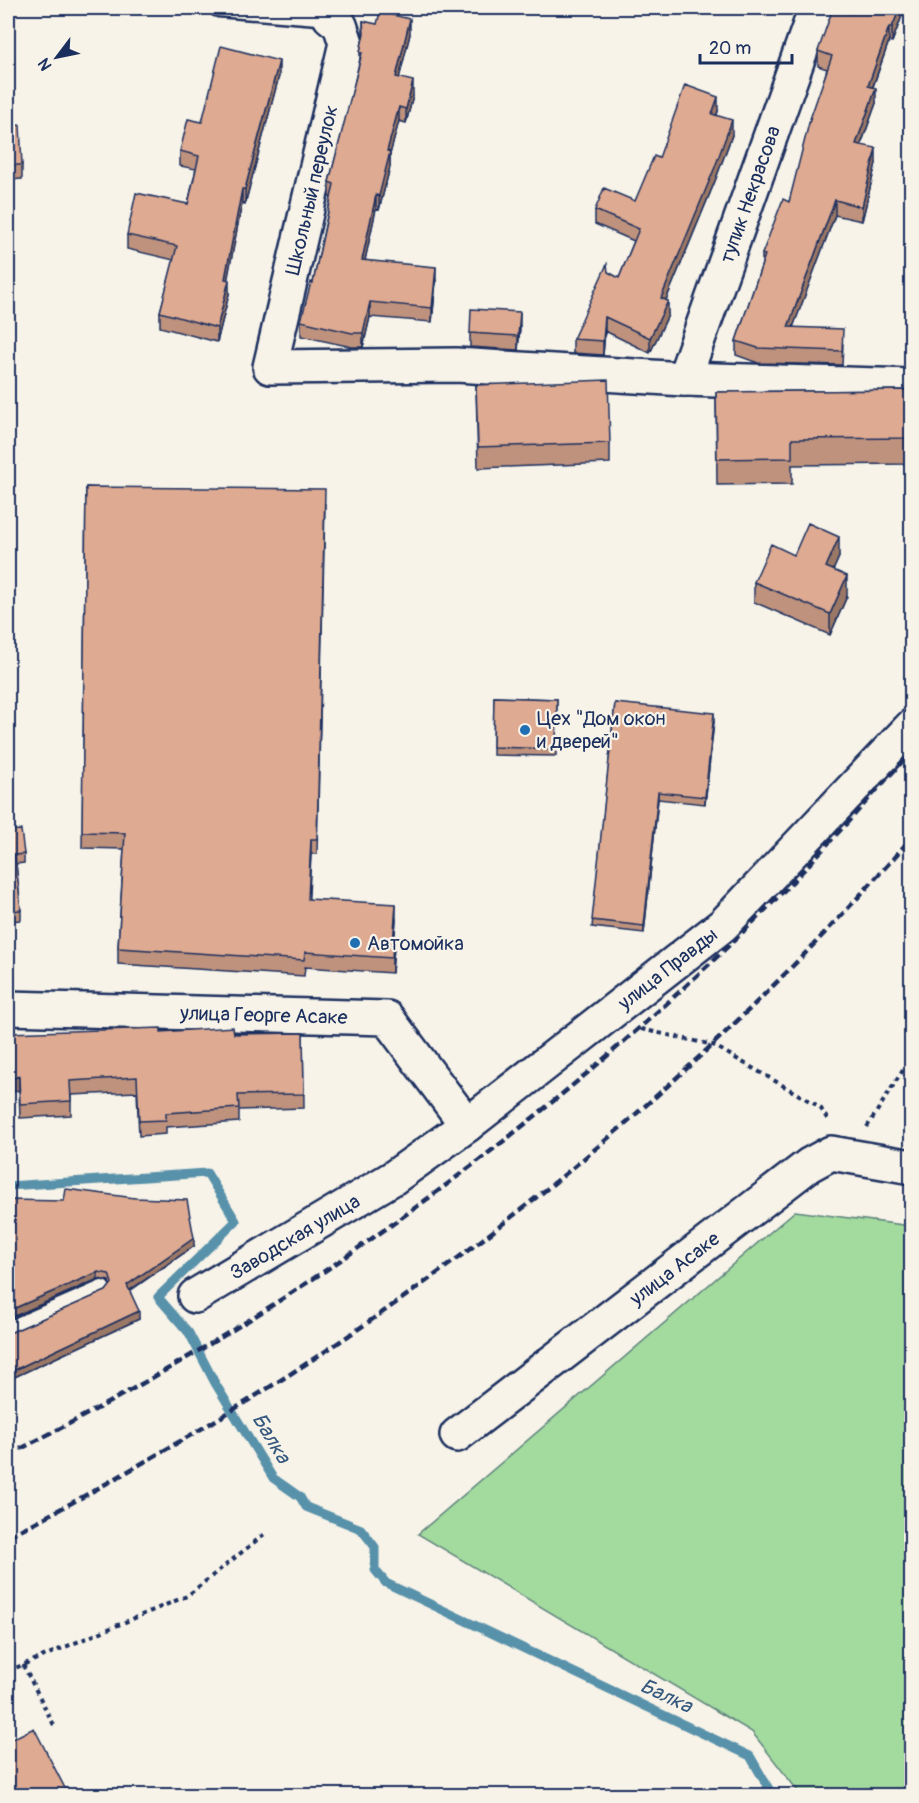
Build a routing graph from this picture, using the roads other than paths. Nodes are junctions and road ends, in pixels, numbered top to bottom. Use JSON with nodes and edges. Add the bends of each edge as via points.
{"nodes":[{"id":1,"x":218,"y":8,"type":"edge"},
{"id":2,"x":816,"y":8,"type":"edge"},
{"id":3,"x":330,"y":17,"type":"joint"},
{"id":4,"x":684,"y":379,"type":"junction"},
{"id":5,"x":912,"y":386,"type":"edge"},
{"id":6,"x":912,"y":726,"type":"edge"},
{"id":7,"x":8,"y":1008,"type":"edge"},
{"id":8,"x":467,"y":1125,"type":"junction"},
{"id":9,"x":912,"y":1167,"type":"edge"},
{"id":10,"x":393,"y":1178,"type":"joint"},
{"id":11,"x":102,"y":1289,"type":"dead end"},
{"id":12,"x":195,"y":1296,"type":"dead end"},
{"id":13,"x":8,"y":1330,"type":"edge"},
{"id":14,"x":457,"y":1435,"type":"dead end"}],
"edges":[{"from":1,"to":3,"type":"lane"},
{"from":2,"to":4,"type":"street","name":"тупик Некрасова"},
{"from":3,"to":4,"type":"street","name":"Школьный переулок","via":[[340,25],[346,43],[270,368],[456,365]]},
{"from":4,"to":5,"type":"street"},
{"from":6,"to":8,"type":"street","name":"улица Правды","via":[[723,925]]},
{"from":7,"to":8,"type":"street","name":"улица Георге Асаке","via":[[387,1018]]},
{"from":8,"to":10,"type":"street","name":"улица Правды"},
{"from":9,"to":14,"type":"street","name":"улица Асаке","via":[[831,1152],[809,1164]]},
{"from":10,"to":12,"type":"street","name":"Заводская улица"},
{"from":11,"to":13,"type":"lane"}]}
